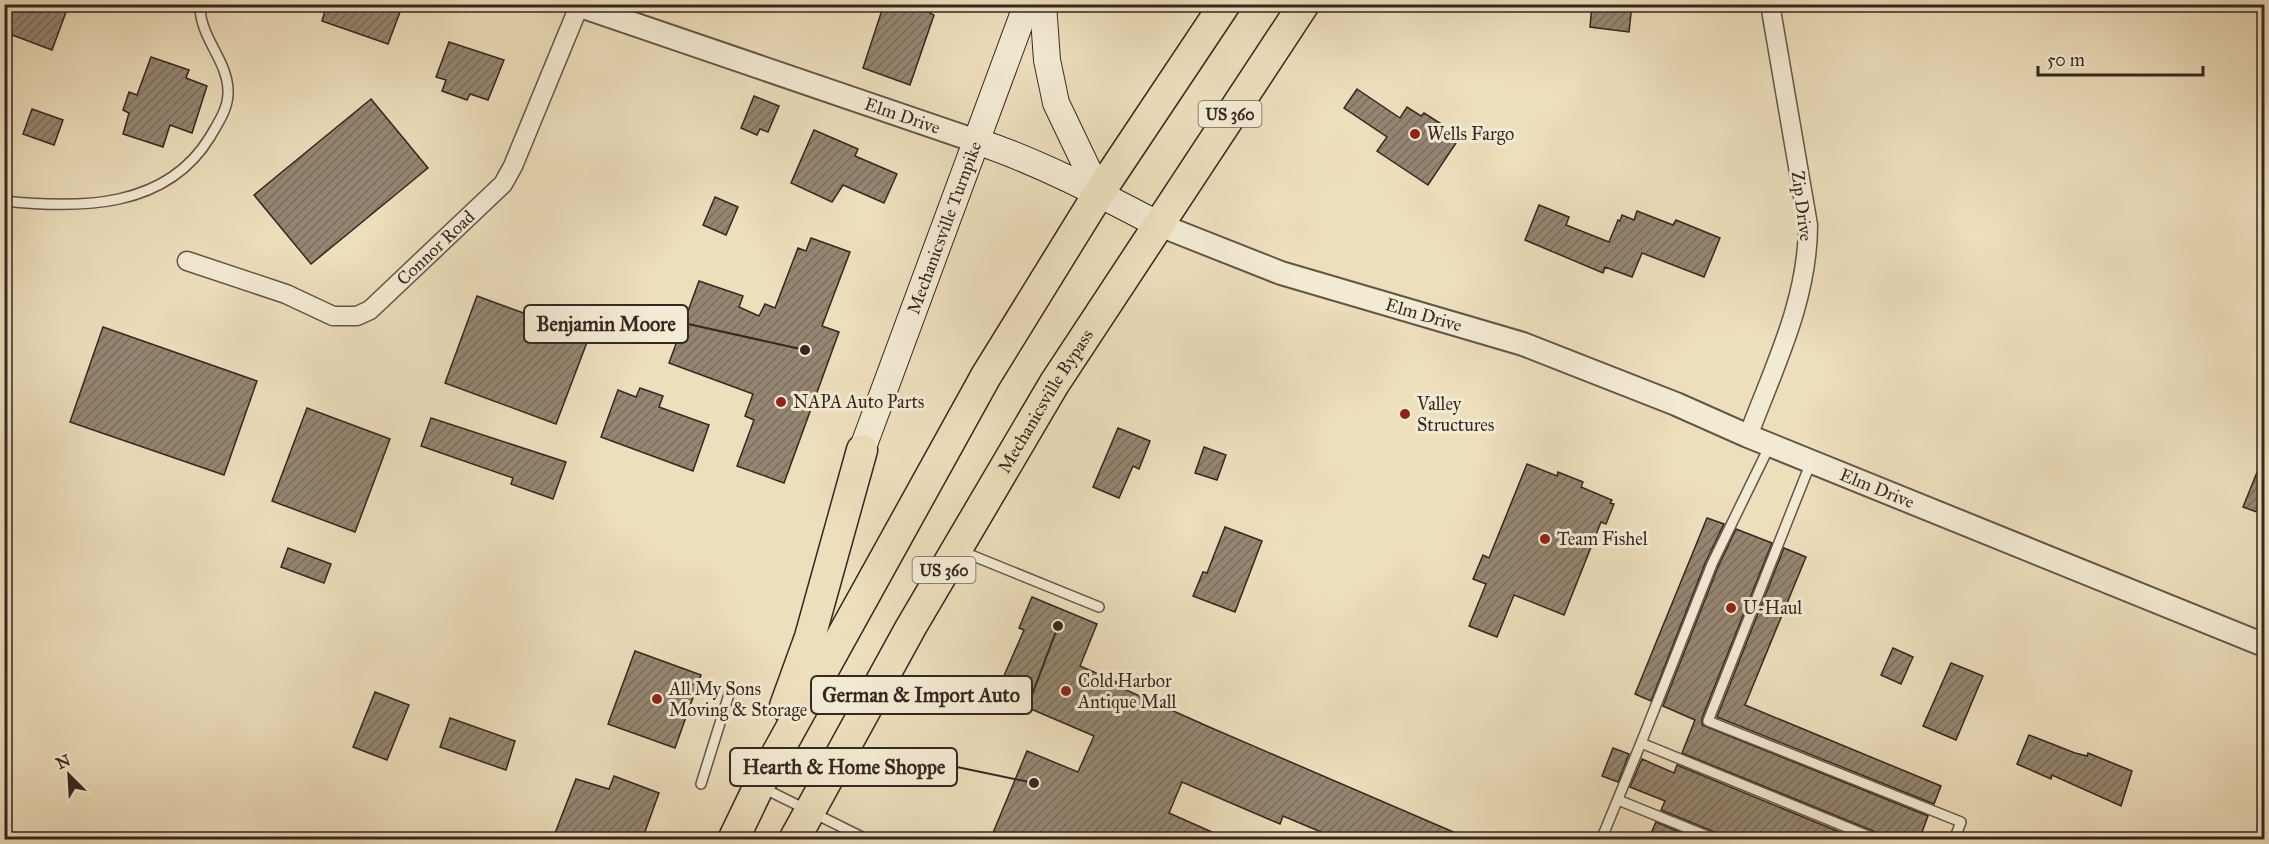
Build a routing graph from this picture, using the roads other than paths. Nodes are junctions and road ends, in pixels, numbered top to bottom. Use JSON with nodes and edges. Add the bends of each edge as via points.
{"nodes":[{"id":1,"x":200,"y":4,"type":"edge"},
{"id":2,"x":1027,"y":4,"type":"edge"},
{"id":3,"x":1043,"y":4,"type":"edge"},
{"id":4,"x":1225,"y":4,"type":"edge"},
{"id":5,"x":1304,"y":4,"type":"edge"},
{"id":6,"x":1770,"y":4,"type":"edge"},
{"id":7,"x":577,"y":5,"type":"edge"},
{"id":8,"x":976,"y":141,"type":"junction"},
{"id":9,"x":1099,"y":193,"type":"junction"},
{"id":10,"x":4,"y":201,"type":"edge"},
{"id":11,"x":1157,"y":224,"type":"junction"},
{"id":12,"x":187,"y":261,"type":"dead end"},
{"id":13,"x":1748,"y":436,"type":"junction"},
{"id":14,"x":1770,"y":445,"type":"junction"},
{"id":15,"x":862,"y":450,"type":"joint"},
{"id":16,"x":1811,"y":462,"type":"junction"},
{"id":17,"x":956,"y":549,"type":"junction"},
{"id":18,"x":1100,"y":607,"type":"dead end"},
{"id":19,"x":2265,"y":645,"type":"edge"},
{"id":20,"x":730,"y":691,"type":"dead end"},
{"id":21,"x":1641,"y":743,"type":"junction"},
{"id":22,"x":701,"y":784,"type":"dead end"},
{"id":23,"x":754,"y":796,"type":"junction"},
{"id":24,"x":1618,"y":800,"type":"junction"},
{"id":25,"x":808,"y":811,"type":"junction"},
{"id":26,"x":733,"y":840,"type":"edge"},
{"id":27,"x":794,"y":840,"type":"edge"},
{"id":28,"x":868,"y":840,"type":"edge"},
{"id":29,"x":1601,"y":840,"type":"edge"},
{"id":30,"x":1718,"y":840,"type":"edge"},
{"id":31,"x":1878,"y":840,"type":"edge"},
{"id":32,"x":1954,"y":840,"type":"edge"}],
"edges":[{"from":1,"to":10,"type":"lane","via":[[201,23],[225,74],[228,91],[220,120],[200,153],[165,183],[130,198],[98,204]]},
{"from":2,"to":8,"type":"main road","name":"Mechanicsville Turnpike"},
{"from":3,"to":9,"type":"main road","via":[[1047,60],[1056,103]]},
{"from":4,"to":9,"type":"highway","number":"US 360"},
{"from":5,"to":11,"type":"highway","name":"Mechanicsville Bypass","number":"US 360"},
{"from":6,"to":13,"type":"street","name":"Zip Drive","via":[[1808,225],[1808,257],[1803,288]]},
{"from":7,"to":8,"type":"street","name":"Elm Drive"},
{"from":7,"to":12,"type":"street","name":"Connor Road","via":[[503,184],[370,310],[357,316],[333,316],[286,294]]},
{"from":8,"to":9,"type":"main road","name":"Elm Drive"},
{"from":8,"to":15,"type":"main road","name":"Mechanicsville Turnpike"},
{"from":9,"to":11,"type":"main road","name":"Elm Drive"},
{"from":9,"to":23,"type":"highway","number":"US 360","via":[[946,444]]},
{"from":11,"to":13,"type":"street","name":"Elm Drive","via":[[1281,273],[1523,344]]},
{"from":11,"to":17,"type":"highway","name":"Mechanicsville Bypass","number":"US 360","via":[[1054,384]]},
{"from":13,"to":14,"type":"street","name":"Elm Drive"},
{"from":14,"to":16,"type":"street","name":"Elm Drive"},
{"from":14,"to":21,"type":"lane","via":[[1712,564]]},
{"from":15,"to":23,"type":"highway","via":[[810,637]]},
{"from":16,"to":19,"type":"street","name":"Elm Drive"},
{"from":16,"to":32,"type":"lane","via":[[1708,721],[1961,822]]},
{"from":17,"to":18,"type":"lane"},
{"from":17,"to":25,"type":"highway","name":"Mechanicsville Bypass","number":"US 360"},
{"from":20,"to":22,"type":"lane"},
{"from":21,"to":24,"type":"lane"},
{"from":21,"to":31,"type":"lane"},
{"from":23,"to":25,"type":"lane"},
{"from":23,"to":26,"type":"highway","number":"US 360"},
{"from":24,"to":29,"type":"lane"},
{"from":24,"to":30,"type":"lane"},
{"from":25,"to":27,"type":"highway","number":"US 360"},
{"from":25,"to":28,"type":"lane"}]}
